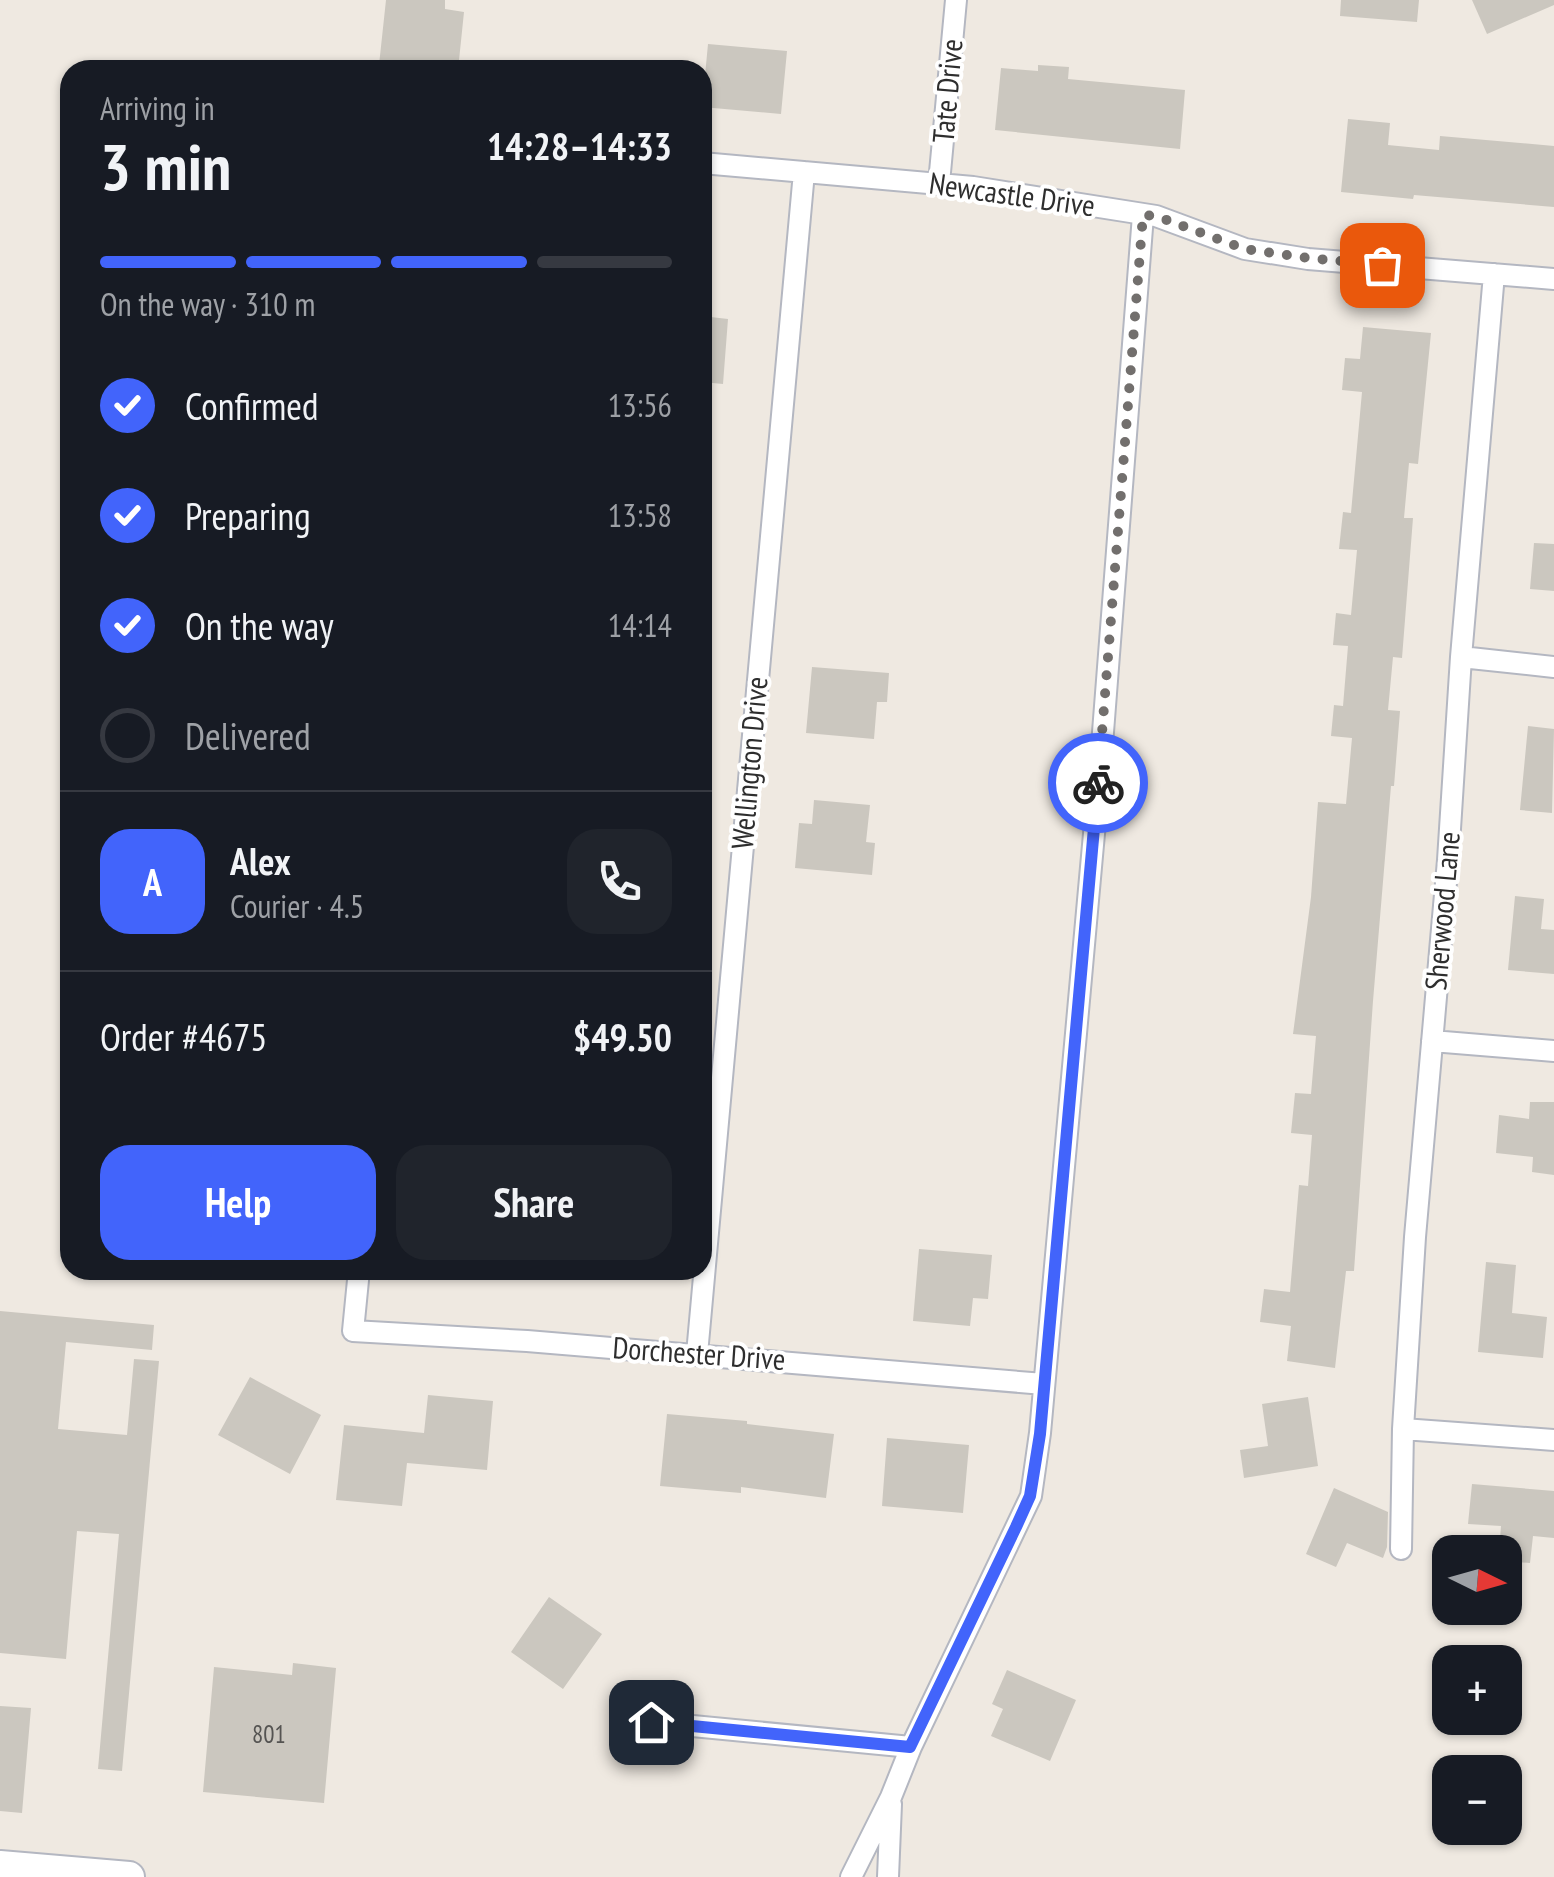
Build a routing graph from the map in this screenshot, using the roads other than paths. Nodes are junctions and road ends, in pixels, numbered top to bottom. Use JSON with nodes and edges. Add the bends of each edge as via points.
{"nodes":[{"id":1,"x":956,"y":0,"type":"edge"},
{"id":2,"x":712,"y":163,"type":"edge"},
{"id":3,"x":804,"y":172,"type":"junction"},
{"id":4,"x":939,"y":183,"type":"junction"},
{"id":5,"x":1143,"y":215,"type":"junction"},
{"id":6,"x":1494,"y":274,"type":"junction"},
{"id":7,"x":1554,"y":279,"type":"edge"},
{"id":8,"x":1462,"y":657,"type":"junction"},
{"id":9,"x":1554,"y":666,"type":"edge"},
{"id":10,"x":1432,"y":1042,"type":"junction"},
{"id":11,"x":1554,"y":1052,"type":"edge"},
{"id":12,"x":712,"y":1188,"type":"edge"},
{"id":13,"x":358,"y":1280,"type":"edge"},
{"id":14,"x":704,"y":1280,"type":"edge"},
{"id":15,"x":697,"y":1354,"type":"junction"},
{"id":16,"x":1044,"y":1384,"type":"junction"},
{"id":17,"x":1403,"y":1429,"type":"junction"},
{"id":18,"x":1554,"y":1440,"type":"edge"},
{"id":19,"x":1401,"y":1549,"type":"dead end"},
{"id":20,"x":651,"y":1722,"type":"dead end"},
{"id":21,"x":910,"y":1747,"type":"junction"},
{"id":22,"x":891,"y":1797,"type":"junction"},
{"id":23,"x":0,"y":1866,"type":"edge"},
{"id":24,"x":129,"y":1877,"type":"edge"},
{"id":25,"x":851,"y":1877,"type":"edge"},
{"id":26,"x":888,"y":1877,"type":"edge"}],
"edges":[{"from":1,"to":4,"type":"street","name":"Tate Drive"},
{"from":2,"to":3,"type":"street","name":"Newcastle Drive"},
{"from":3,"to":4,"type":"street","name":"Newcastle Drive"},
{"from":3,"to":12,"type":"street","name":"Wellington Drive"},
{"from":4,"to":5,"type":"street","name":"Newcastle Drive"},
{"from":5,"to":6,"type":"street","name":"Newcastle Drive","via":[[1245,249]]},
{"from":5,"to":16,"type":"street"},
{"from":6,"to":7,"type":"street","name":"Newcastle Drive"},
{"from":6,"to":8,"type":"street","name":"Sherwood Lane"},
{"from":8,"to":9,"type":"street"},
{"from":8,"to":10,"type":"street","name":"Sherwood Lane"},
{"from":10,"to":11,"type":"street"},
{"from":10,"to":17,"type":"street","name":"Sherwood Lane"},
{"from":13,"to":15,"type":"street","name":"Dorchester Drive","via":[[354,1331]]},
{"from":14,"to":15,"type":"street","name":"Wellington Drive"},
{"from":15,"to":16,"type":"street","name":"Dorchester Drive"},
{"from":16,"to":21,"type":"street","via":[[1030,1496]]},
{"from":17,"to":18,"type":"street"},
{"from":17,"to":19,"type":"street","name":"Sherwood Lane"},
{"from":20,"to":21,"type":"street"},
{"from":21,"to":22,"type":"street"},
{"from":22,"to":25,"type":"street"},
{"from":22,"to":26,"type":"street"},
{"from":23,"to":24,"type":"main road"}]}
